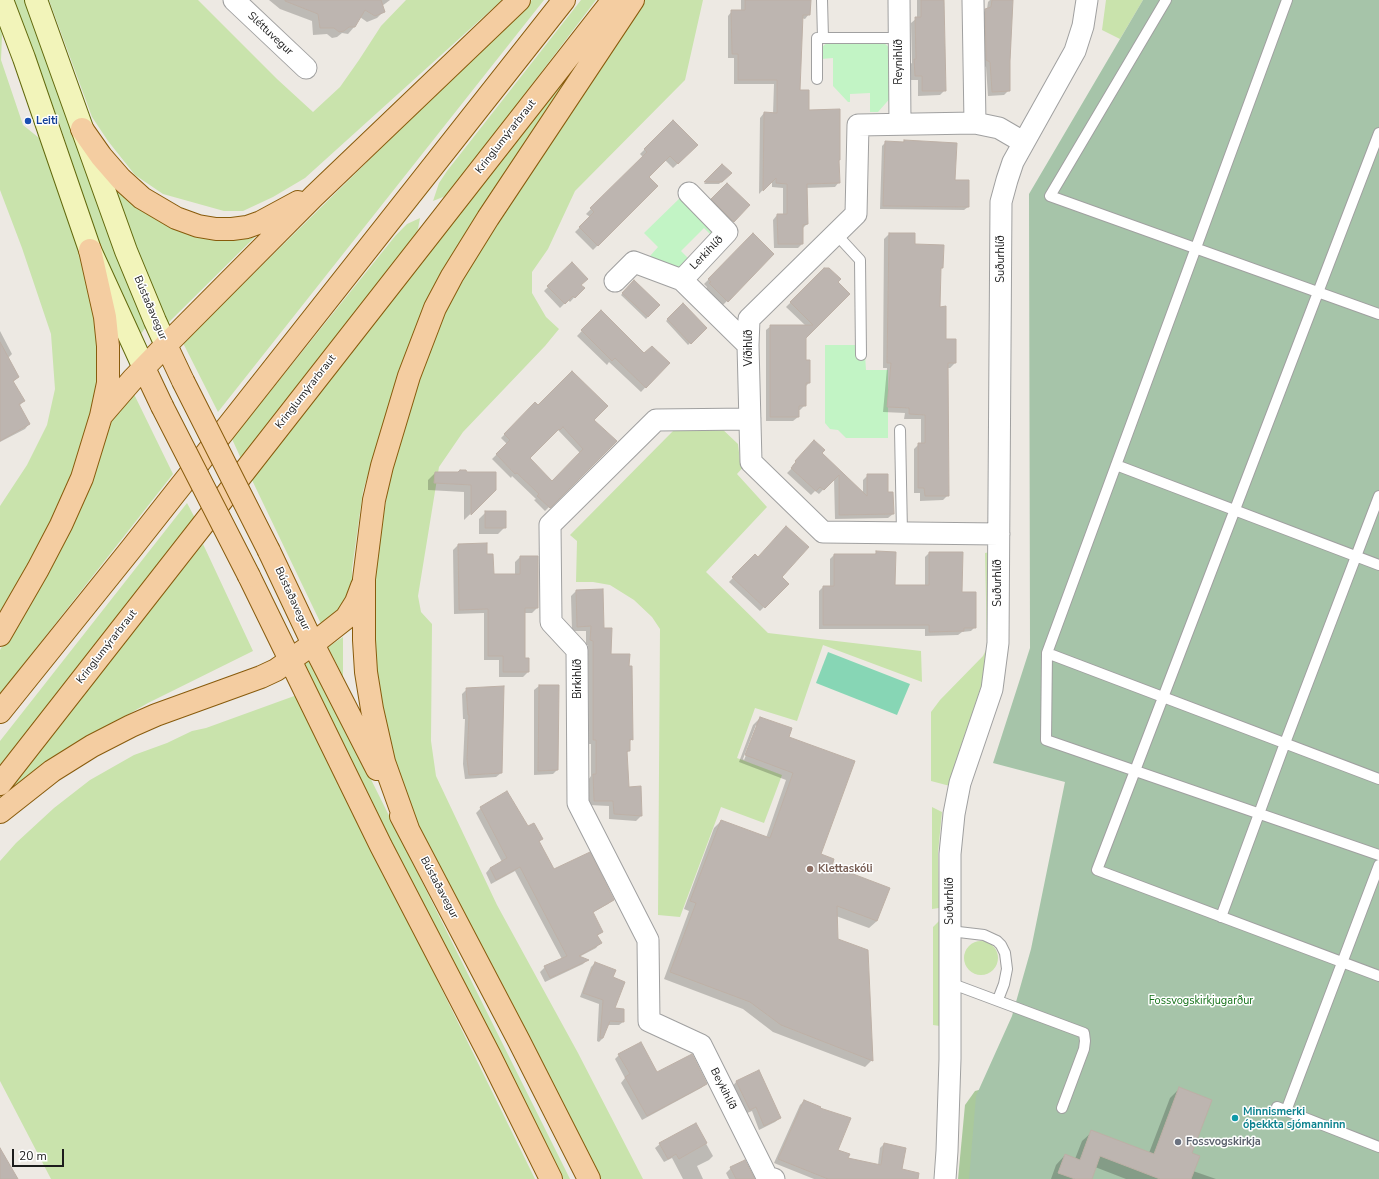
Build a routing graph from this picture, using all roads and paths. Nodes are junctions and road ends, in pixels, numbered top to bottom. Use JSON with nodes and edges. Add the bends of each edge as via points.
{"nodes":[{"id":1,"x":2,"y":0,"type":"edge"},
{"id":2,"x":36,"y":0,"type":"edge"},
{"id":3,"x":234,"y":0,"type":"edge"},
{"id":4,"x":519,"y":0,"type":"edge"},
{"id":5,"x":564,"y":0,"type":"edge"},
{"id":6,"x":613,"y":0,"type":"edge"},
{"id":7,"x":632,"y":0,"type":"edge"},
{"id":8,"x":822,"y":0,"type":"edge"},
{"id":9,"x":899,"y":0,"type":"edge"},
{"id":10,"x":973,"y":0,"type":"edge"},
{"id":11,"x":1166,"y":0,"type":"edge"},
{"id":12,"x":1287,"y":0,"type":"edge"},
{"id":13,"x":1085,"y":1,"type":"edge"},
{"id":14,"x":823,"y":38,"type":"junction"},
{"id":15,"x":899,"y":38,"type":"junction"},
{"id":16,"x":306,"y":68,"type":"dead end"},
{"id":17,"x":817,"y":79,"type":"dead end"},
{"id":18,"x":975,"y":123,"type":"junction"},
{"id":19,"x":900,"y":124,"type":"junction"},
{"id":20,"x":82,"y":129,"type":"junction"},
{"id":21,"x":1379,"y":133,"type":"edge"},
{"id":22,"x":1023,"y":142,"type":"junction"},
{"id":23,"x":689,"y":193,"type":"dead end"},
{"id":24,"x":314,"y":196,"type":"junction"},
{"id":25,"x":836,"y":234,"type":"junction"},
{"id":26,"x":1196,"y":248,"type":"junction"},
{"id":27,"x":90,"y":250,"type":"junction"},
{"id":28,"x":682,"y":280,"type":"junction"},
{"id":29,"x":615,"y":281,"type":"dead end"},
{"id":30,"x":1318,"y":292,"type":"junction"},
{"id":31,"x":1379,"y":314,"type":"edge"},
{"id":32,"x":166,"y":345,"type":"junction"},
{"id":33,"x":748,"y":345,"type":"junction"},
{"id":34,"x":861,"y":355,"type":"dead end"},
{"id":35,"x":144,"y":368,"type":"junction"},
{"id":36,"x":101,"y":416,"type":"junction"},
{"id":37,"x":750,"y":419,"type":"junction"},
{"id":38,"x":900,"y":430,"type":"dead end"},
{"id":39,"x":1116,"y":465,"type":"junction"},
{"id":40,"x":1379,"y":496,"type":"edge"},
{"id":41,"x":1235,"y":510,"type":"junction"},
{"id":42,"x":902,"y":533,"type":"junction"},
{"id":43,"x":999,"y":534,"type":"junction"},
{"id":44,"x":1357,"y":556,"type":"junction"},
{"id":45,"x":1379,"y":565,"type":"edge"},
{"id":46,"x":364,"y":579,"type":"junction"},
{"id":47,"x":0,"y":635,"type":"edge"},
{"id":48,"x":314,"y":644,"type":"junction"},
{"id":49,"x":1047,"y":653,"type":"junction"},
{"id":50,"x":291,"y":660,"type":"junction"},
{"id":51,"x":1163,"y":697,"type":"junction"},
{"id":52,"x":0,"y":712,"type":"edge"},
{"id":53,"x":1285,"y":744,"type":"junction"},
{"id":54,"x":1135,"y":771,"type":"junction"},
{"id":55,"x":1379,"y":779,"type":"edge"},
{"id":56,"x":0,"y":784,"type":"edge"},
{"id":57,"x":0,"y":812,"type":"edge"},
{"id":58,"x":1259,"y":814,"type":"junction"},
{"id":59,"x":408,"y":829,"type":"junction"},
{"id":60,"x":1379,"y":854,"type":"edge"},
{"id":61,"x":1379,"y":865,"type":"edge"},
{"id":62,"x":1221,"y":917,"type":"junction"},
{"id":63,"x":950,"y":931,"type":"junction"},
{"id":64,"x":1343,"y":962,"type":"junction"},
{"id":65,"x":1379,"y":976,"type":"edge"},
{"id":66,"x":950,"y":983,"type":"junction"},
{"id":67,"x":996,"y":1000,"type":"junction"},
{"id":68,"x":649,"y":1022,"type":"joint"},
{"id":69,"x":1062,"y":1108,"type":"dead end"},
{"id":70,"x":1379,"y":1147,"type":"edge"},
{"id":71,"x":551,"y":1179,"type":"edge"},
{"id":72,"x":589,"y":1179,"type":"edge"},
{"id":73,"x":774,"y":1179,"type":"edge"},
{"id":74,"x":945,"y":1179,"type":"edge"}],
"edges":[{"from":1,"to":27,"type":"main road"},
{"from":2,"to":20,"type":"main road","name":"Bústaðavegur"},
{"from":3,"to":16,"type":"street","name":"Sléttuvegur"},
{"from":4,"to":24,"type":"main road"},
{"from":5,"to":52,"type":"main road"},
{"from":6,"to":56,"type":"main road","name":"Kringlumýrarbraut"},
{"from":7,"to":46,"type":"main road","via":[[476,237],[435,308],[409,376],[382,466],[374,500]]},
{"from":8,"to":14,"type":"lane"},
{"from":9,"to":15,"type":"street","name":"Reynihlíð"},
{"from":10,"to":18,"type":"street"},
{"from":11,"to":26,"type":"lane","via":[[1050,196]]},
{"from":12,"to":26,"type":"lane"},
{"from":13,"to":22,"type":"street","name":"Suðurhlíð","via":[[1083,26],[1075,51]]},
{"from":14,"to":15,"type":"lane"},
{"from":14,"to":17,"type":"lane","via":[[817,38]]},
{"from":15,"to":19,"type":"street","name":"Reynihlíð"},
{"from":18,"to":19,"type":"street","name":"Víðihlíð"},
{"from":18,"to":22,"type":"street","name":"Víðihlíð","via":[[999,128]]},
{"from":19,"to":25,"type":"street","name":"Víðihlíð","via":[[858,125],[856,214]]},
{"from":20,"to":24,"type":"main road","via":[[121,179],[142,198],[176,218],[198,226],[216,229],[247,227]]},
{"from":20,"to":32,"type":"main road","name":"Bústaðavegur","via":[[126,251]]},
{"from":21,"to":30,"type":"lane"},
{"from":22,"to":43,"type":"street","name":"Suðurhlíð","via":[[1006,180],[1001,202]]},
{"from":23,"to":28,"type":"street","name":"Lerkihlíð","via":[[727,232]]},
{"from":24,"to":32,"type":"main road"},
{"from":25,"to":33,"type":"street","name":"Víðihlíð","via":[[749,320]]},
{"from":25,"to":34,"type":"lane","via":[[860,260]]},
{"from":26,"to":30,"type":"lane"},
{"from":26,"to":39,"type":"lane"},
{"from":27,"to":35,"type":"main road"},
{"from":27,"to":36,"type":"main road","via":[[105,317],[108,346],[108,383]]},
{"from":28,"to":29,"type":"street","name":"Lerkihlíð","via":[[634,262]]},
{"from":28,"to":33,"type":"street","name":"Lerkihlíð"},
{"from":30,"to":31,"type":"lane"},
{"from":30,"to":41,"type":"lane"},
{"from":32,"to":35,"type":"main road"},
{"from":32,"to":48,"type":"main road","name":"Bústaðavegur","bridge":true},
{"from":33,"to":37,"type":"street","name":"Víðihlíð"},
{"from":35,"to":36,"type":"main road"},
{"from":35,"to":50,"type":"main road","bridge":true},
{"from":36,"to":47,"type":"main road","via":[[82,478],[61,525]]},
{"from":37,"to":42,"type":"street","name":"Víðihlíð","via":[[751,462],[823,532]]},
{"from":37,"to":68,"type":"street","name":"Birkihlíð","via":[[656,420],[550,525],[551,622],[577,650],[578,803],[648,940]]},
{"from":38,"to":42,"type":"lane"},
{"from":39,"to":41,"type":"lane"},
{"from":39,"to":49,"type":"lane"},
{"from":40,"to":44,"type":"lane"},
{"from":41,"to":44,"type":"lane"},
{"from":41,"to":51,"type":"lane"},
{"from":42,"to":43,"type":"street","name":"Víðihlíð"},
{"from":43,"to":63,"type":"street","name":"Suðurhlíð","via":[[996,666],[992,689],[960,783],[954,814],[950,854]]},
{"from":44,"to":45,"type":"lane"},
{"from":44,"to":53,"type":"lane"},
{"from":46,"to":48,"type":"main road","via":[[356,602],[346,618]]},
{"from":46,"to":59,"type":"main road","via":[[366,672],[372,709],[384,762]]},
{"from":48,"to":50,"type":"main road"},
{"from":48,"to":59,"type":"main road","name":"Bústaðavegur"},
{"from":49,"to":51,"type":"lane"},
{"from":49,"to":54,"type":"lane","via":[[1046,740]]},
{"from":50,"to":57,"type":"main road","via":[[261,677],[156,715],[92,746],[52,771]]},
{"from":50,"to":71,"type":"main road","via":[[381,846]]},
{"from":51,"to":53,"type":"lane"},
{"from":51,"to":54,"type":"lane"},
{"from":53,"to":55,"type":"lane"},
{"from":53,"to":58,"type":"lane"},
{"from":54,"to":58,"type":"lane"},
{"from":54,"to":62,"type":"lane","via":[[1097,870]]},
{"from":58,"to":60,"type":"lane"},
{"from":58,"to":62,"type":"lane"},
{"from":59,"to":72,"type":"main road","name":"Bústaðavegur"},
{"from":61,"to":64,"type":"lane"},
{"from":62,"to":64,"type":"lane"},
{"from":63,"to":66,"type":"street","name":"Suðurhlíð"},
{"from":63,"to":67,"type":"lane","via":[[984,934],[1001,945],[1007,969],[1004,984]]},
{"from":64,"to":65,"type":"lane"},
{"from":64,"to":70,"type":"lane","via":[[1282,1109]]},
{"from":66,"to":67,"type":"lane"},
{"from":66,"to":74,"type":"street","name":"Suðurhlíð"},
{"from":67,"to":69,"type":"lane","via":[[1084,1033],[1084,1050]]},
{"from":68,"to":73,"type":"street","name":"Beykihlíð","via":[[701,1045],[767,1177]]}]}
